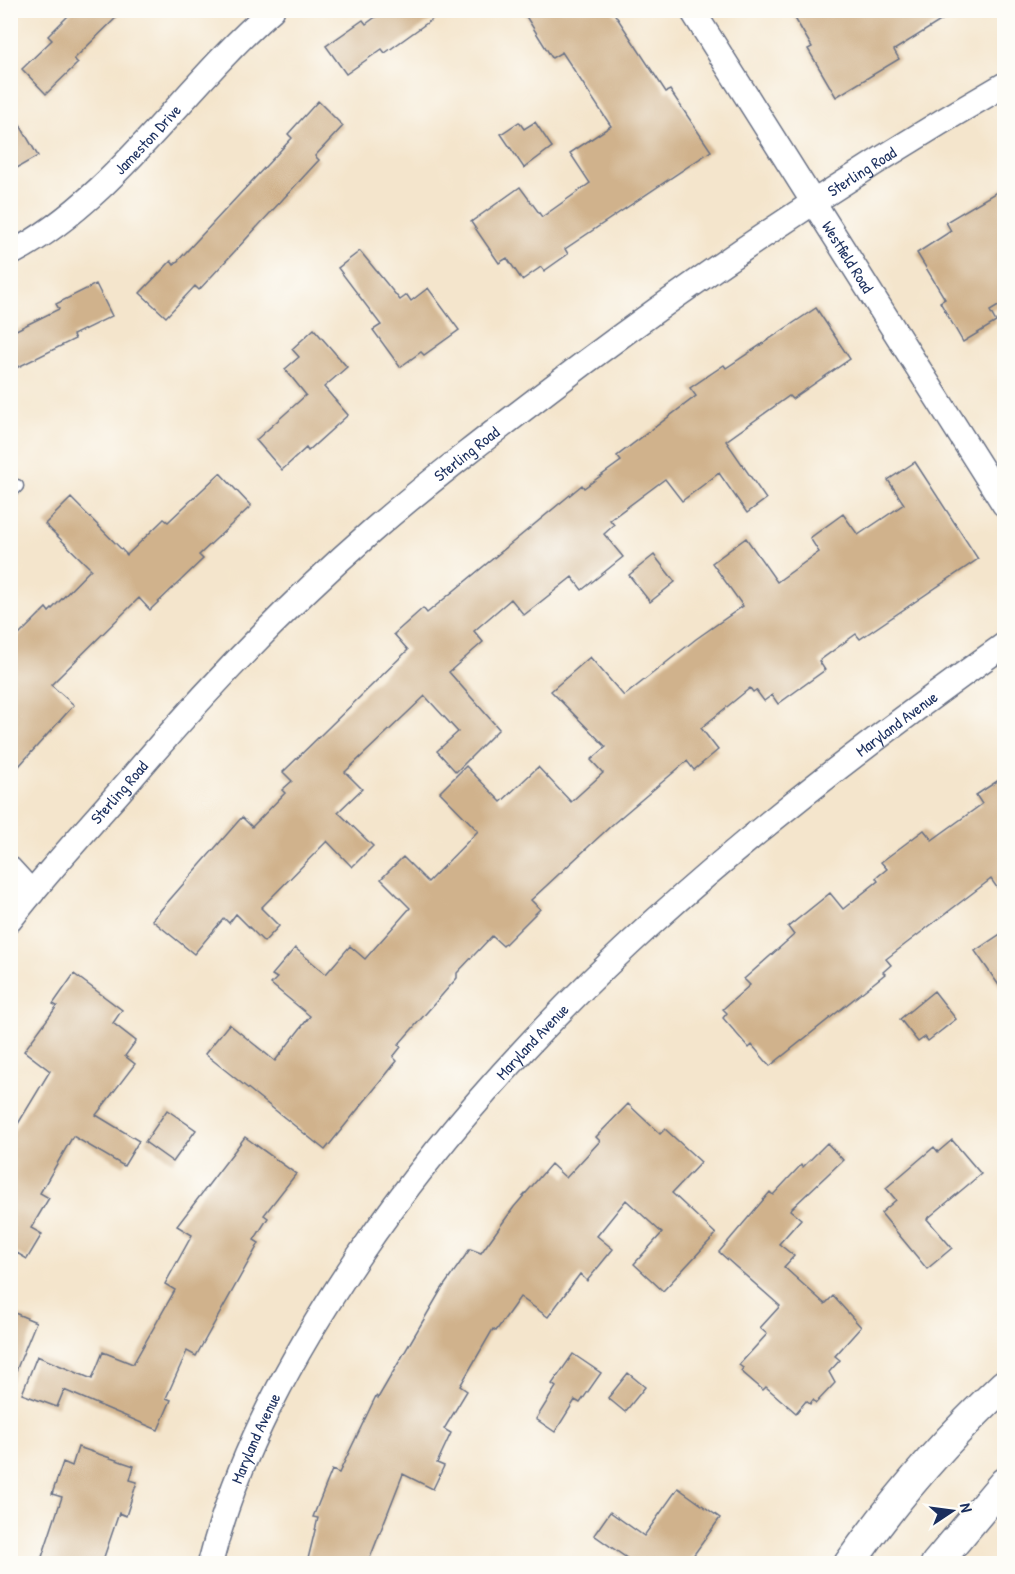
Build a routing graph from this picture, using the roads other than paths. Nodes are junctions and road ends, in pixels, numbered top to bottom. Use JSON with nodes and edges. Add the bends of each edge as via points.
{"nodes":[{"id":1,"x":272,"y":10,"type":"edge"},
{"id":2,"x":692,"y":10,"type":"edge"},
{"id":3,"x":1005,"y":85,"type":"edge"},
{"id":4,"x":813,"y":201,"type":"junction"},
{"id":5,"x":10,"y":254,"type":"edge"},
{"id":6,"x":1005,"y":504,"type":"edge"},
{"id":7,"x":1005,"y":645,"type":"edge"},
{"id":8,"x":10,"y":869,"type":"edge"},
{"id":9,"x":32,"y":893,"type":"junction"},
{"id":10,"x":10,"y":920,"type":"edge"},
{"id":11,"x":1005,"y":1385,"type":"edge"},
{"id":12,"x":1005,"y":1483,"type":"edge"},
{"id":13,"x":210,"y":1563,"type":"edge"},
{"id":14,"x":849,"y":1563,"type":"edge"},
{"id":15,"x":936,"y":1563,"type":"edge"}],
"edges":[{"from":1,"to":5,"type":"street","name":"Jameston Drive","via":[[73,213]]},
{"from":2,"to":4,"type":"street","name":"Westfield Road"},
{"from":3,"to":4,"type":"street","name":"Sterling Road"},
{"from":4,"to":6,"type":"street","name":"Westfield Road"},
{"from":4,"to":9,"type":"street","name":"Sterling Road","via":[[624,333],[372,531],[278,618],[195,703]]},
{"from":7,"to":13,"type":"street","name":"Maryland Avenue","via":[[889,727],[720,862],[639,932],[495,1080],[400,1198],[312,1328],[278,1386],[246,1455]]},
{"from":8,"to":9,"type":"street"},
{"from":9,"to":10,"type":"street","name":"Sterling Road"},
{"from":11,"to":14,"type":"street","via":[[926,1468]]},
{"from":12,"to":15,"type":"street"}]}
